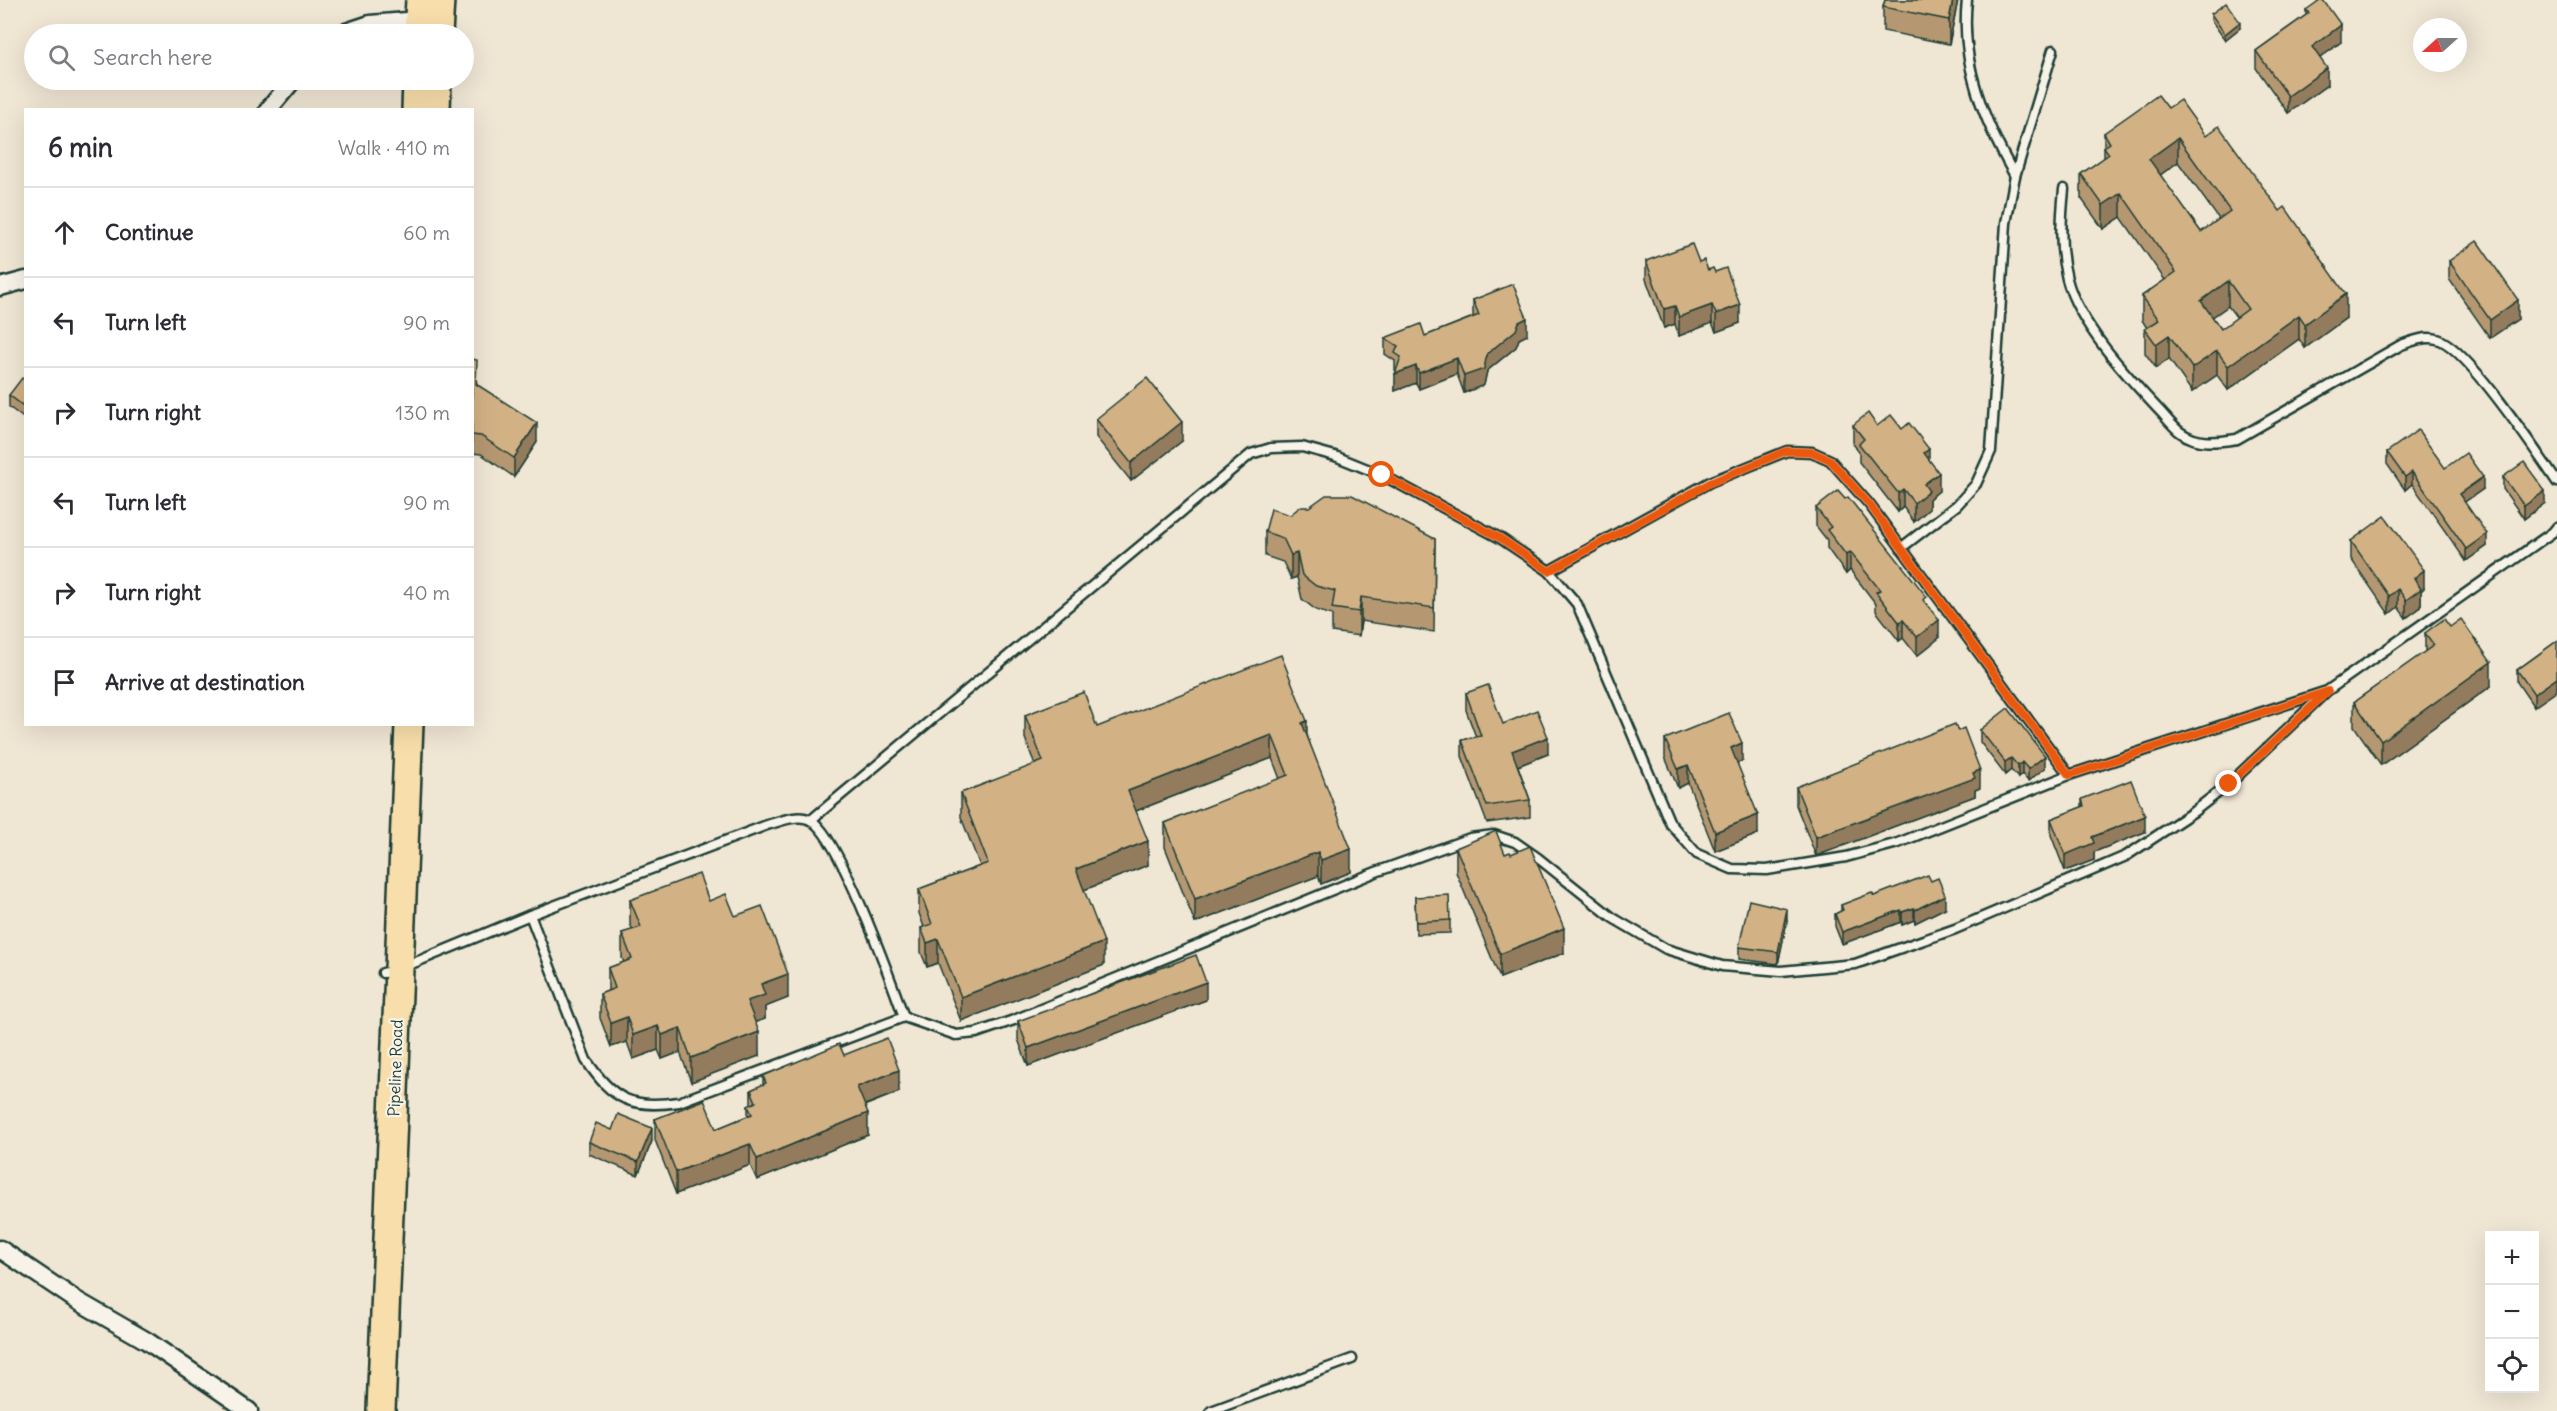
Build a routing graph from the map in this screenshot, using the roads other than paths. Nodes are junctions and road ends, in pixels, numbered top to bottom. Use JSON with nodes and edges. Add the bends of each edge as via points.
{"nodes":[{"id":1,"x":440,"y":0,"type":"edge"},
{"id":2,"x":1967,"y":0,"type":"edge"},
{"id":3,"x":424,"y":22,"type":"edge"},
{"id":4,"x":370,"y":24,"type":"edge"},
{"id":5,"x":2053,"y":50,"type":"dead end"},
{"id":6,"x":285,"y":90,"type":"edge"},
{"id":7,"x":417,"y":90,"type":"edge"},
{"id":8,"x":437,"y":90,"type":"edge"},
{"id":9,"x":270,"y":108,"type":"edge"},
{"id":10,"x":416,"y":108,"type":"edge"},
{"id":11,"x":436,"y":108,"type":"edge"},
{"id":12,"x":2015,"y":176,"type":"junction"},
{"id":13,"x":2064,"y":189,"type":"dead end"},
{"id":14,"x":24,"y":281,"type":"edge"},
{"id":15,"x":0,"y":287,"type":"edge"},
{"id":16,"x":2557,"y":482,"type":"edge"},
{"id":17,"x":2557,"y":527,"type":"edge"},
{"id":18,"x":1902,"y":548,"type":"junction"},
{"id":19,"x":1549,"y":571,"type":"junction"},
{"id":20,"x":2328,"y":691,"type":"junction"},
{"id":21,"x":393,"y":726,"type":"edge"},
{"id":22,"x":409,"y":726,"type":"edge"},
{"id":23,"x":2069,"y":775,"type":"junction"},
{"id":24,"x":811,"y":820,"type":"junction"},
{"id":25,"x":530,"y":915,"type":"junction"},
{"id":26,"x":391,"y":971,"type":"junction"},
{"id":27,"x":904,"y":1017,"type":"junction"},
{"id":28,"x":380,"y":1239,"type":"junction"},
{"id":29,"x":0,"y":1249,"type":"edge"},
{"id":30,"x":1352,"y":1359,"type":"dead end"},
{"id":31,"x":249,"y":1411,"type":"edge"},
{"id":32,"x":365,"y":1411,"type":"edge"},
{"id":33,"x":381,"y":1411,"type":"edge"},
{"id":34,"x":1211,"y":1411,"type":"edge"}],
"edges":[{"from":1,"to":3,"type":"main road"},
{"from":2,"to":12,"type":"lane","via":[[1964,23],[1968,59],[1980,106]]},
{"from":3,"to":4,"type":"street"},
{"from":5,"to":12,"type":"lane"},
{"from":6,"to":9,"type":"street"},
{"from":7,"to":10,"type":"main road"},
{"from":8,"to":11,"type":"main road"},
{"from":12,"to":18,"type":"lane","via":[[2006,223],[1991,451],[1976,484]]},
{"from":13,"to":16,"type":"lane","via":[[2060,242],[2067,281],[2088,325],[2137,386],[2181,432],[2215,443],[2237,439],[2401,345],[2439,339],[2481,379]]},
{"from":14,"to":15,"type":"street"},
{"from":17,"to":20,"type":"lane"},
{"from":18,"to":19,"type":"lane","via":[[1830,460],[1812,452],[1786,451],[1710,483]]},
{"from":18,"to":23,"type":"lane"},
{"from":19,"to":23,"type":"lane","via":[[1577,604],[1670,823],[1697,854],[1732,869],[1767,870],[1846,857],[1898,843]]},
{"from":19,"to":24,"type":"lane","via":[[1490,533],[1382,475],[1335,456],[1302,447],[1271,448],[1251,454]]},
{"from":20,"to":23,"type":"lane"},
{"from":20,"to":27,"type":"lane","via":[[2229,784],[2126,856],[1955,929],[1855,964],[1769,970],[1722,966],[1666,949],[1613,918],[1515,842],[1494,835],[1470,838],[1376,872],[976,1033],[956,1035]]},
{"from":21,"to":26,"type":"main road","name":"Pipeline Road"},
{"from":22,"to":26,"type":"main road","name":"Pipeline Road"},
{"from":24,"to":25,"type":"lane","via":[[794,818],[767,825]]},
{"from":24,"to":27,"type":"lane","via":[[824,832],[847,876],[884,959]]},
{"from":25,"to":26,"type":"lane"},
{"from":25,"to":27,"type":"lane","via":[[586,1060],[617,1097],[634,1102],[653,1106],[679,1102]]},
{"from":26,"to":28,"type":"main road","name":"Pipeline Road"},
{"from":28,"to":32,"type":"main road","name":"Pipeline Road"},
{"from":28,"to":33,"type":"main road","name":"Pipeline Road"},
{"from":29,"to":31,"type":"street","via":[[147,1341]]},
{"from":30,"to":34,"type":"lane"}]}
